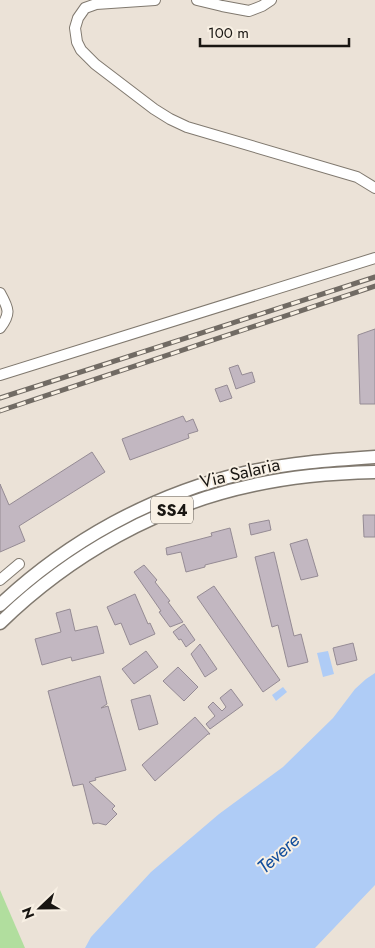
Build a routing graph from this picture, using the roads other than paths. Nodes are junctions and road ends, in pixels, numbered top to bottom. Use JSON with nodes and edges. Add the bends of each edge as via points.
{"nodes":[{"id":1,"x":154,"y":0,"type":"edge"},
{"id":2,"x":197,"y":0,"type":"edge"},
{"id":3,"x":271,"y":0,"type":"edge"},
{"id":4,"x":375,"y":188,"type":"edge"},
{"id":5,"x":375,"y":258,"type":"edge"},
{"id":6,"x":0,"y":293,"type":"edge"},
{"id":7,"x":0,"y":328,"type":"edge"},
{"id":8,"x":0,"y":375,"type":"edge"},
{"id":9,"x":375,"y":457,"type":"edge"},
{"id":10,"x":375,"y":472,"type":"edge"},
{"id":11,"x":19,"y":564,"type":"dead end"},
{"id":12,"x":0,"y":580,"type":"edge"},
{"id":13,"x":0,"y":605,"type":"edge"},
{"id":14,"x":0,"y":623,"type":"edge"}],
"edges":[{"from":1,"to":4,"type":"street","via":[[96,4],[84,8],[75,28],[81,50],[154,109],[179,123],[357,177]]},
{"from":2,"to":3,"type":"street","via":[[249,11]]},
{"from":5,"to":8,"type":"street"},
{"from":6,"to":7,"type":"street","via":[[8,313]]},
{"from":9,"to":13,"type":"main road","name":"Via Salaria","number":"SS4","via":[[269,468],[183,491],[132,513],[57,557]]},
{"from":10,"to":14,"type":"main road","name":"Via Salaria","number":"SS4","via":[[317,475],[265,483],[175,509],[136,526],[84,556],[40,587]]},
{"from":11,"to":12,"type":"street"}]}
